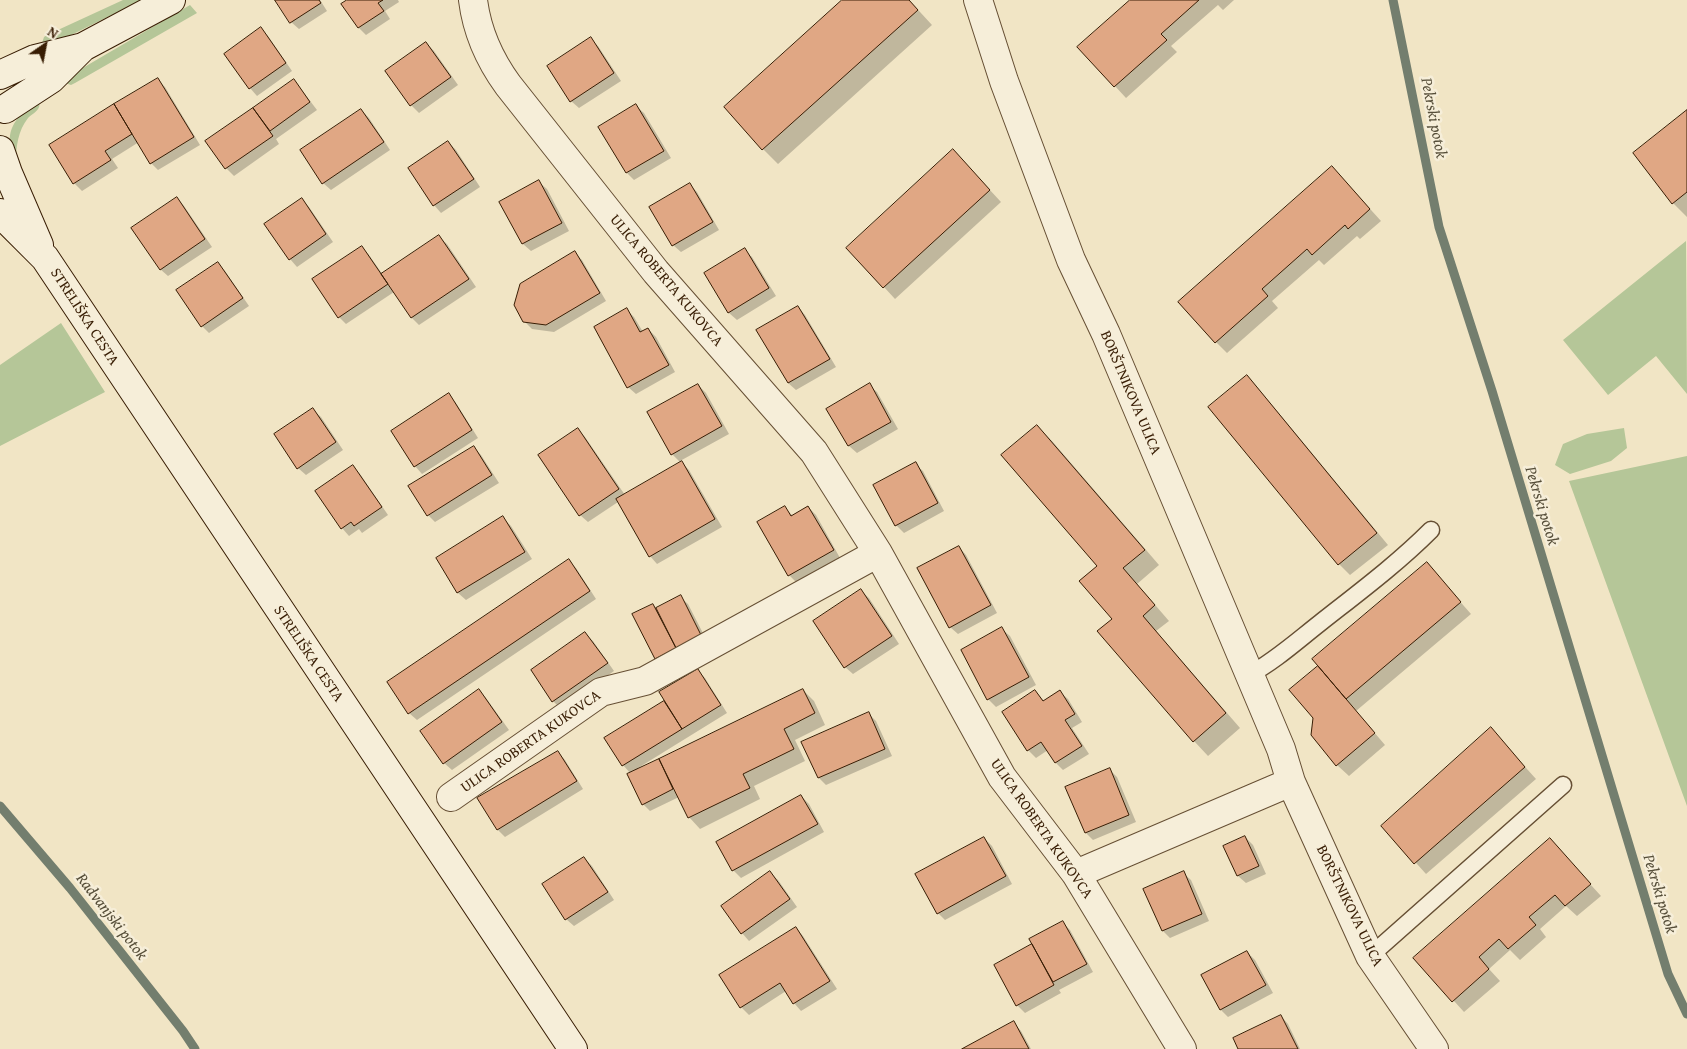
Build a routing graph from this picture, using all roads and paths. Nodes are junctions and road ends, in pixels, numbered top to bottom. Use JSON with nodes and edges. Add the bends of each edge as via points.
{"nodes":[{"id":1,"x":171,"y":0,"type":"edge"},
{"id":2,"x":472,"y":0,"type":"edge"},
{"id":3,"x":978,"y":0,"type":"edge"},
{"id":4,"x":83,"y":46,"type":"junction"},
{"id":5,"x":0,"y":75,"type":"edge"},
{"id":6,"x":2,"y":111,"type":"edge"},
{"id":7,"x":0,"y":150,"type":"edge"},
{"id":8,"x":0,"y":213,"type":"edge"},
{"id":9,"x":45,"y":258,"type":"junction"},
{"id":10,"x":1431,"y":530,"type":"dead end"},
{"id":11,"x":878,"y":553,"type":"junction"},
{"id":12,"x":1249,"y":674,"type":"junction"},
{"id":13,"x":1291,"y":782,"type":"junction"},
{"id":14,"x":1563,"y":785,"type":"dead end"},
{"id":15,"x":452,"y":797,"type":"dead end"},
{"id":16,"x":1076,"y":874,"type":"junction"},
{"id":17,"x":1370,"y":956,"type":"junction"},
{"id":18,"x":573,"y":1049,"type":"edge"},
{"id":19,"x":1182,"y":1049,"type":"edge"},
{"id":20,"x":1434,"y":1049,"type":"edge"}],
"edges":[{"from":1,"to":4,"type":"street"},
{"from":2,"to":11,"type":"street","name":"ULICA ROBERTA KUKOVCA","via":[[476,24],[495,68],[656,272],[814,452]]},
{"from":3,"to":12,"type":"street","name":"BORŠTNIKOVA ULICA","via":[[1004,81],[1071,260],[1106,334]]},
{"from":4,"to":5,"type":"street","via":[[35,58]]},
{"from":4,"to":6,"type":"street","via":[[52,79]]},
{"from":7,"to":9,"type":"street","name":"STRELIŠKA CESTA"},
{"from":8,"to":9,"type":"street","name":"STRELIŠKA CESTA"},
{"from":9,"to":18,"type":"street","name":"STRELIŠKA CESTA"},
{"from":10,"to":12,"type":"lane","via":[[1406,555],[1346,603],[1265,666]]},
{"from":11,"to":15,"type":"street","name":"ULICA ROBERTA KUKOVCA","via":[[645,681],[601,692]]},
{"from":11,"to":16,"type":"street","name":"ULICA ROBERTA KUKOVCA","via":[[1002,777]]},
{"from":12,"to":13,"type":"street","name":"BORŠTNIKOVA ULICA"},
{"from":13,"to":16,"type":"street"},
{"from":13,"to":17,"type":"street","name":"BORŠTNIKOVA ULICA"},
{"from":14,"to":17,"type":"lane"},
{"from":16,"to":19,"type":"street","name":"ULICA ROBERTA KUKOVCA"},
{"from":17,"to":20,"type":"street","name":"BORŠTNIKOVA ULICA"}]}
